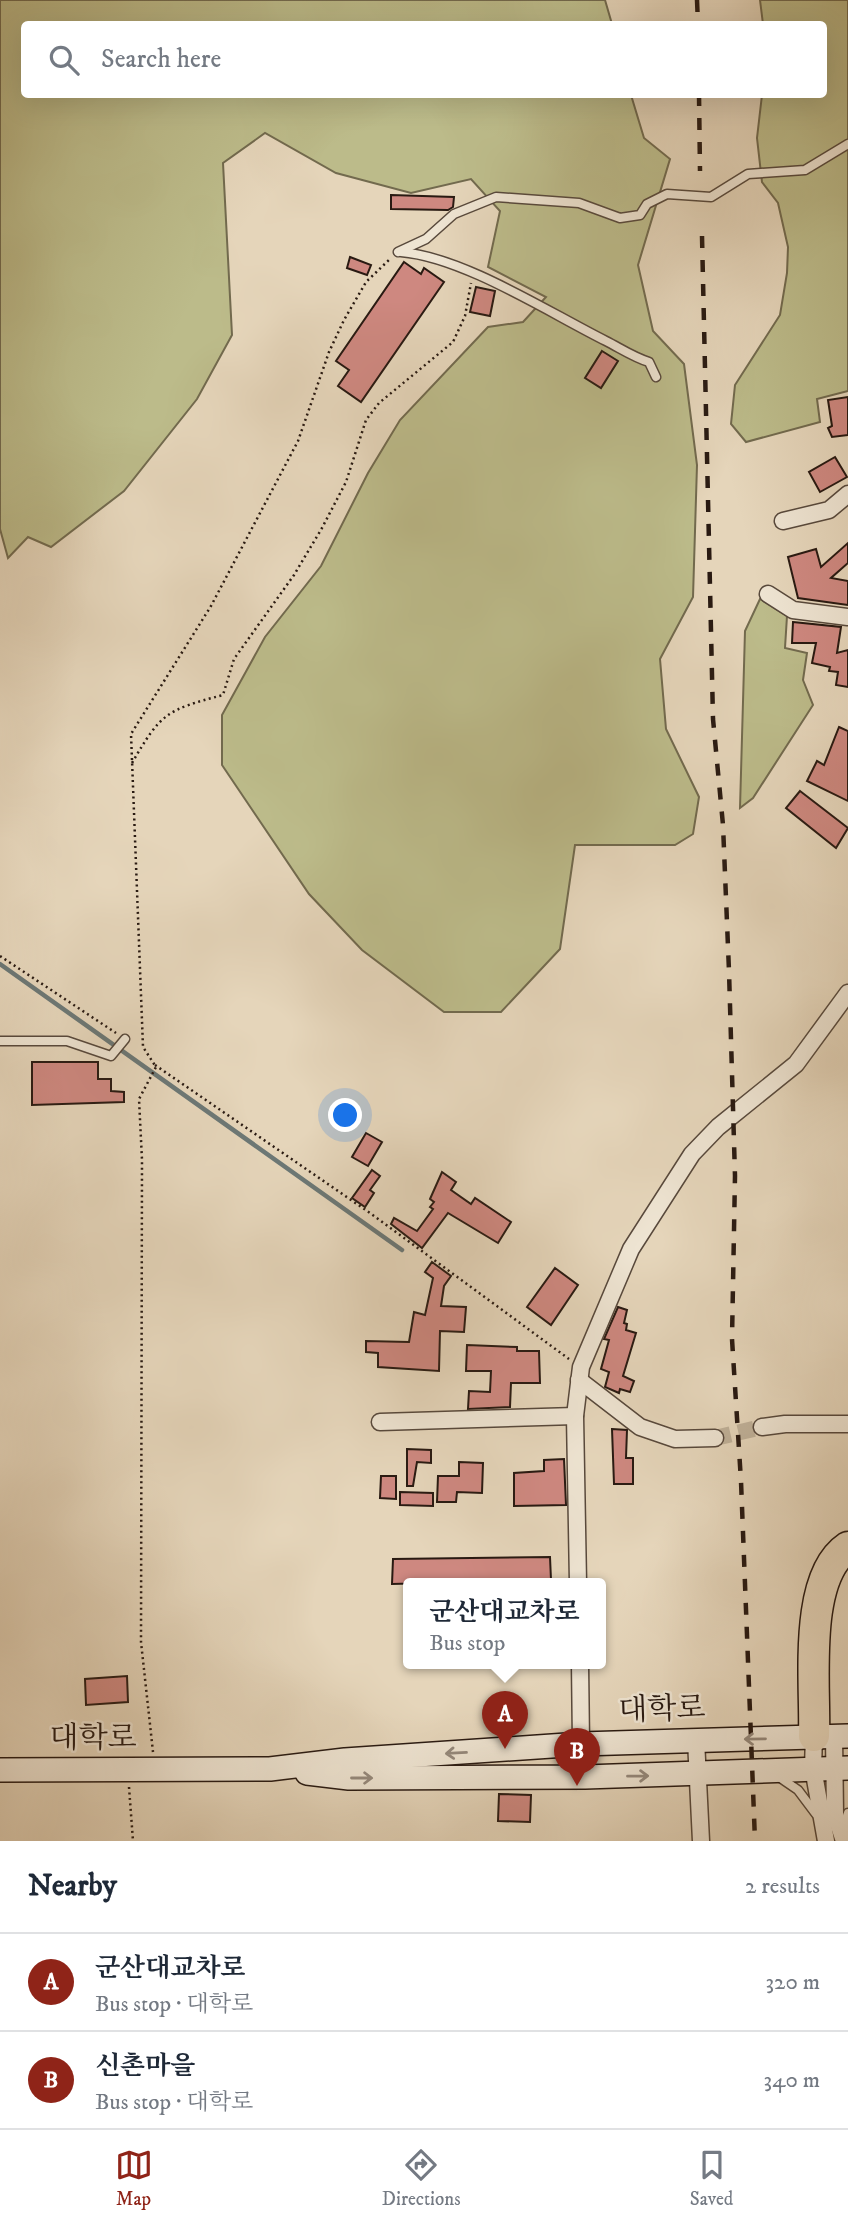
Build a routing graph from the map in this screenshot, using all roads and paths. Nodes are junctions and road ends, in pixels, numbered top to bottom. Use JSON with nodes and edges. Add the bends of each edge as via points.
{"nodes":[{"id":1,"x":848,"y":144,"type":"edge"},
{"id":2,"x":398,"y":252,"type":"junction"},
{"id":3,"x":472,"y":272,"type":"junction"},
{"id":4,"x":656,"y":377,"type":"dead end"},
{"id":5,"x":848,"y":494,"type":"edge"},
{"id":6,"x":783,"y":520,"type":"dead end"},
{"id":7,"x":768,"y":594,"type":"dead end"},
{"id":8,"x":848,"y":617,"type":"edge"},
{"id":9,"x":130,"y":766,"type":"junction"},
{"id":10,"x":0,"y":956,"type":"edge"},
{"id":11,"x":848,"y":993,"type":"edge"},
{"id":12,"x":0,"y":1041,"type":"edge"},
{"id":13,"x":123,"y":1042,"type":"junction"},
{"id":14,"x":143,"y":1047,"type":"junction"},
{"id":15,"x":156,"y":1067,"type":"junction"},
{"id":16,"x":580,"y":1373,"type":"junction"},
{"id":17,"x":575,"y":1416,"type":"junction"},
{"id":18,"x":380,"y":1422,"type":"dead end"},
{"id":19,"x":848,"y":1424,"type":"edge"},
{"id":20,"x":762,"y":1427,"type":"tunnel mouth"},
{"id":21,"x":715,"y":1437,"type":"tunnel mouth"},
{"id":22,"x":848,"y":1547,"type":"edge"},
{"id":23,"x":848,"y":1573,"type":"edge"},
{"id":24,"x":578,"y":1578,"type":"edge"},
{"id":25,"x":580,"y":1669,"type":"edge"},
{"id":26,"x":832,"y":1736,"type":"edge"},
{"id":27,"x":696,"y":1740,"type":"junction"},
{"id":28,"x":581,"y":1744,"type":"junction"},
{"id":29,"x":831,"y":1768,"type":"edge"},
{"id":30,"x":128,"y":1769,"type":"junction"},
{"id":31,"x":154,"y":1769,"type":"junction"},
{"id":32,"x":270,"y":1769,"type":"junction"},
{"id":33,"x":0,"y":1770,"type":"edge"},
{"id":34,"x":771,"y":1772,"type":"junction"},
{"id":35,"x":697,"y":1774,"type":"junction"},
{"id":36,"x":848,"y":1813,"type":"edge"},
{"id":37,"x":825,"y":1835,"type":"edge"},
{"id":38,"x":843,"y":1838,"type":"edge"},
{"id":39,"x":133,"y":1841,"type":"edge"},
{"id":40,"x":701,"y":1841,"type":"edge"}],
"edges":[{"from":1,"to":2,"type":"lane","via":[[805,170],[748,174],[711,197],[667,194],[647,204],[640,215],[620,218],[579,203],[496,197],[454,214],[426,239]]},
{"from":2,"to":3,"type":"lane","via":[[424,254]]},
{"from":2,"to":9,"type":"path","via":[[366,282],[344,320],[298,441],[211,606],[131,734]]},
{"from":3,"to":4,"type":"lane","via":[[649,362]]},
{"from":3,"to":9,"type":"path","via":[[464,316],[453,342],[379,403],[366,420],[346,482],[294,575],[234,659],[223,695],[176,707],[155,723]]},
{"from":5,"to":6,"type":"street","via":[[829,510]]},
{"from":7,"to":8,"type":"street","via":[[793,610]]},
{"from":9,"to":14,"type":"path"},
{"from":10,"to":13,"type":"path"},
{"from":11,"to":16,"type":"street","via":[[796,1064],[692,1154],[631,1249]]},
{"from":12,"to":13,"type":"lane","via":[[67,1041],[111,1056]]},
{"from":13,"to":14,"type":"path"},
{"from":14,"to":15,"type":"path"},
{"from":15,"to":16,"type":"path","via":[[370,1213]]},
{"from":15,"to":31,"type":"path","via":[[139,1099],[141,1642]]},
{"from":16,"to":17,"type":"street"},
{"from":16,"to":21,"type":"street","via":[[640,1427],[675,1440]]},
{"from":17,"to":18,"type":"street"},
{"from":17,"to":24,"type":"street"},
{"from":19,"to":20,"type":"street"},
{"from":22,"to":26,"type":"highway","via":[[827,1570],[819,1595]]},
{"from":23,"to":26,"type":"highway","via":[[833,1610]]},
{"from":25,"to":28,"type":"street"},
{"from":26,"to":27,"type":"street","name":"대학로","one_way":true},
{"from":26,"to":29,"type":"street"},
{"from":27,"to":28,"type":"street","name":"대학로"},
{"from":27,"to":35,"type":"street"},
{"from":28,"to":32,"type":"street","name":"대학로","one_way":true},
{"from":29,"to":34,"type":"street","name":"대학로"},
{"from":29,"to":37,"type":"street"},
{"from":29,"to":38,"type":"street","via":[[835,1814]]},
{"from":30,"to":31,"type":"street","name":"대학로"},
{"from":30,"to":33,"type":"street","name":"대학로"},
{"from":30,"to":39,"type":"path"},
{"from":31,"to":32,"type":"street","name":"대학로"},
{"from":32,"to":35,"type":"street","name":"대학로","one_way":true,"via":[[360,1778]]},
{"from":34,"to":35,"type":"street","name":"대학로"},
{"from":34,"to":37,"type":"lane","via":[[809,1801]]},
{"from":35,"to":40,"type":"street"},
{"from":36,"to":38,"type":"lane"}]}
